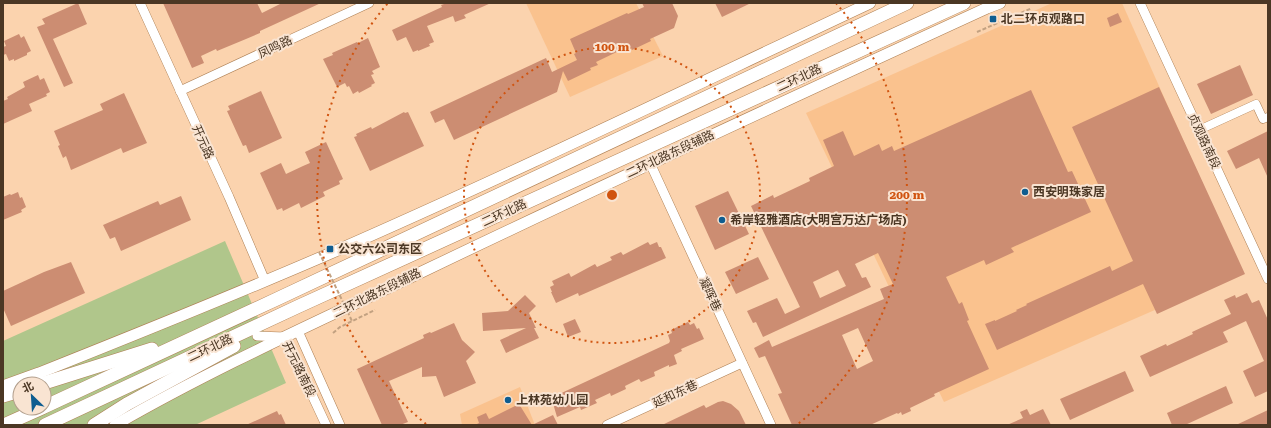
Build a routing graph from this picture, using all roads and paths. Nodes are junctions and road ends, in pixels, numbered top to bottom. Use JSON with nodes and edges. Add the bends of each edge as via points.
{"nodes":[{"id":1,"x":140,"y":3,"type":"edge"},
{"id":2,"x":369,"y":3,"type":"edge"},
{"id":3,"x":870,"y":3,"type":"edge"},
{"id":4,"x":907,"y":3,"type":"edge"},
{"id":5,"x":964,"y":3,"type":"edge"},
{"id":6,"x":1000,"y":3,"type":"edge"},
{"id":7,"x":1140,"y":3,"type":"edge"},
{"id":8,"x":1032,"y":8,"type":"dead end"},
{"id":9,"x":977,"y":32,"type":"dead end"},
{"id":10,"x":180,"y":91,"type":"junction"},
{"id":11,"x":1268,"y":117,"type":"edge"},
{"id":12,"x":1199,"y":130,"type":"junction"},
{"id":13,"x":650,"y":163,"type":"junction"},
{"id":14,"x":319,"y":252,"type":"dead end"},
{"id":15,"x":1268,"y":279,"type":"edge"},
{"id":16,"x":265,"y":281,"type":"junction"},
{"id":17,"x":297,"y":307,"type":"junction"},
{"id":18,"x":375,"y":310,"type":"dead end"},
{"id":19,"x":352,"y":321,"type":"junction"},
{"id":20,"x":298,"y":331,"type":"junction"},
{"id":21,"x":201,"y":333,"type":"junction"},
{"id":22,"x":332,"y":334,"type":"dead end"},
{"id":23,"x":256,"y":336,"type":"junction"},
{"id":24,"x":285,"y":337,"type":"junction"},
{"id":25,"x":742,"y":363,"type":"junction"},
{"id":26,"x":52,"y":380,"type":"edge"},
{"id":27,"x":3,"y":386,"type":"edge"},
{"id":28,"x":52,"y":403,"type":"edge"},
{"id":29,"x":24,"y":416,"type":"edge"},
{"id":30,"x":4,"y":425,"type":"edge"},
{"id":31,"x":45,"y":425,"type":"edge"},
{"id":32,"x":94,"y":425,"type":"edge"},
{"id":33,"x":115,"y":425,"type":"edge"},
{"id":34,"x":326,"y":425,"type":"edge"},
{"id":35,"x":340,"y":425,"type":"edge"},
{"id":36,"x":607,"y":425,"type":"edge"},
{"id":37,"x":771,"y":425,"type":"edge"}],
"edges":[{"from":1,"to":10,"type":"street","name":"开元路"},
{"from":2,"to":10,"type":"street","name":"凤鸣路"},
{"from":3,"to":16,"type":"main road","via":[[507,174]]},
{"from":4,"to":21,"type":"highway","name":"二环北路"},
{"from":5,"to":17,"type":"highway","name":"二环北路"},
{"from":6,"to":13,"type":"main road","name":"二环北路东段辅路"},
{"from":7,"to":12,"type":"street","name":"贞观路南段"},
{"from":8,"to":9,"type":"path"},
{"from":10,"to":16,"type":"street","name":"开元路"},
{"from":11,"to":12,"type":"street","via":[[1263,119],[1256,104]]},
{"from":12,"to":15,"type":"street","name":"贞观路南段"},
{"from":13,"to":20,"type":"main road","name":"二环北路东段辅路"},
{"from":13,"to":25,"type":"street","name":"凝晖巷"},
{"from":14,"to":19,"type":"path","bridge":true},
{"from":16,"to":27,"type":"main road"},
{"from":17,"to":23,"type":"highway"},
{"from":17,"to":31,"type":"highway","name":"二环北路"},
{"from":18,"to":19,"type":"path"},
{"from":19,"to":22,"type":"path","via":[[340,326]]},
{"from":20,"to":24,"type":"main road","name":"二环北路东段辅路"},
{"from":20,"to":35,"type":"street","name":"开元路南段"},
{"from":21,"to":26,"type":"highway"},
{"from":21,"to":28,"type":"highway","name":"二环北路"},
{"from":23,"to":24,"type":"street","name":"开元路南段"},
{"from":23,"to":32,"type":"highway","via":[[127,404]]},
{"from":24,"to":33,"type":"main road","name":"二环北路东段辅路","via":[[155,402]]},
{"from":24,"to":34,"type":"street","name":"开元路南段"},
{"from":25,"to":36,"type":"street","name":"延和东巷"},
{"from":25,"to":37,"type":"street","name":"凝晖巷"},
{"from":29,"to":30,"type":"highway","name":"二环北路"}]}
